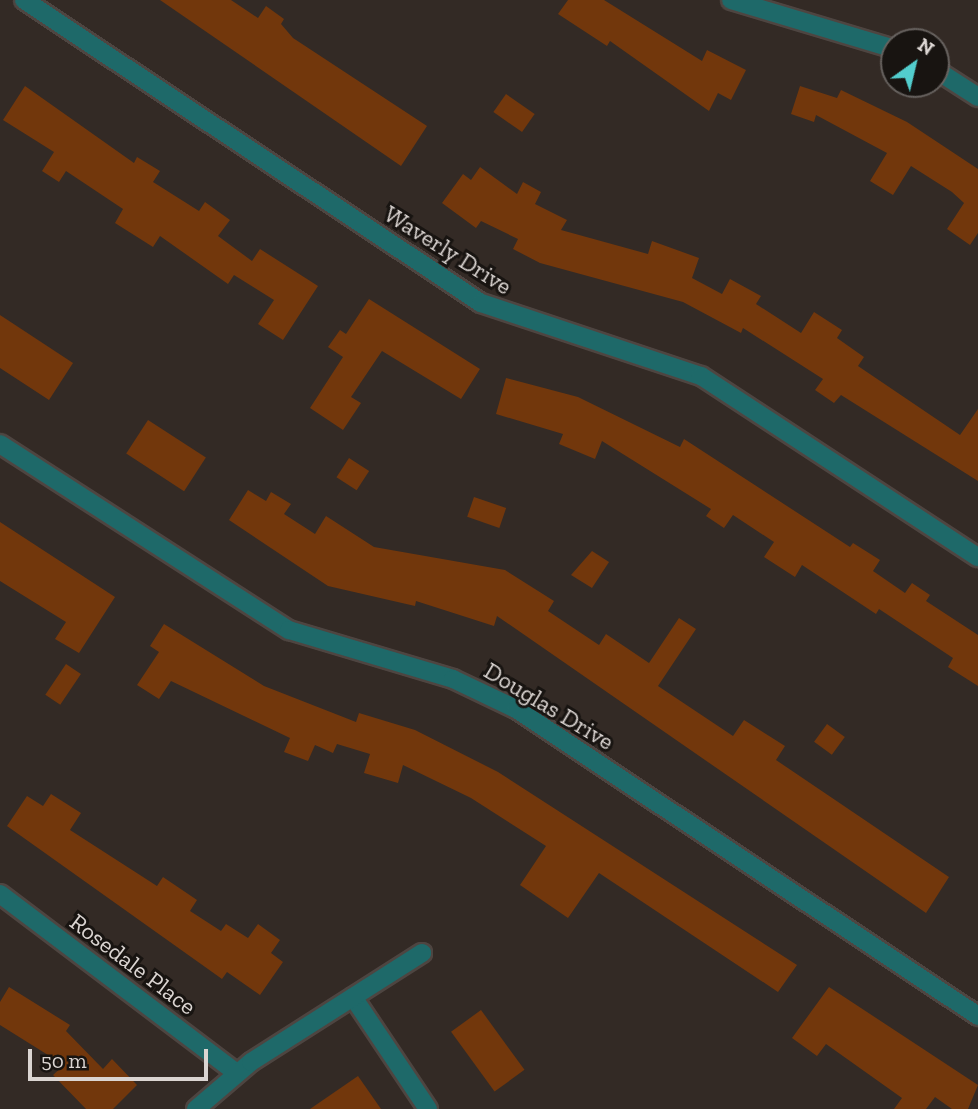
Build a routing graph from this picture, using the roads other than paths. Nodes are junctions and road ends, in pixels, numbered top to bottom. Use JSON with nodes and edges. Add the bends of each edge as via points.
{"nodes":[{"id":1,"x":24,"y":0,"type":"edge"},
{"id":2,"x":731,"y":0,"type":"edge"},
{"id":3,"x":880,"y":44,"type":"edge"},
{"id":4,"x":950,"y":79,"type":"edge"},
{"id":5,"x":978,"y":97,"type":"edge"},
{"id":6,"x":0,"y":444,"type":"edge"},
{"id":7,"x":978,"y":557,"type":"edge"},
{"id":8,"x":0,"y":894,"type":"edge"},
{"id":9,"x":422,"y":953,"type":"dead end"},
{"id":10,"x":353,"y":997,"type":"junction"},
{"id":11,"x":978,"y":1016,"type":"edge"},
{"id":12,"x":237,"y":1073,"type":"junction"},
{"id":13,"x":196,"y":1109,"type":"edge"},
{"id":14,"x":428,"y":1109,"type":"edge"}],
"edges":[{"from":1,"to":7,"type":"street","name":"Waverly Drive","via":[[472,297],[511,317],[701,376]]},
{"from":2,"to":3,"type":"street"},
{"from":4,"to":5,"type":"street"},
{"from":6,"to":11,"type":"street","name":"Douglas Drive","via":[[289,630],[453,679],[516,709]]},
{"from":8,"to":12,"type":"street","name":"Rosedale Place"},
{"from":9,"to":10,"type":"street"},
{"from":10,"to":12,"type":"street"},
{"from":10,"to":14,"type":"street"},
{"from":12,"to":13,"type":"street"}]}
